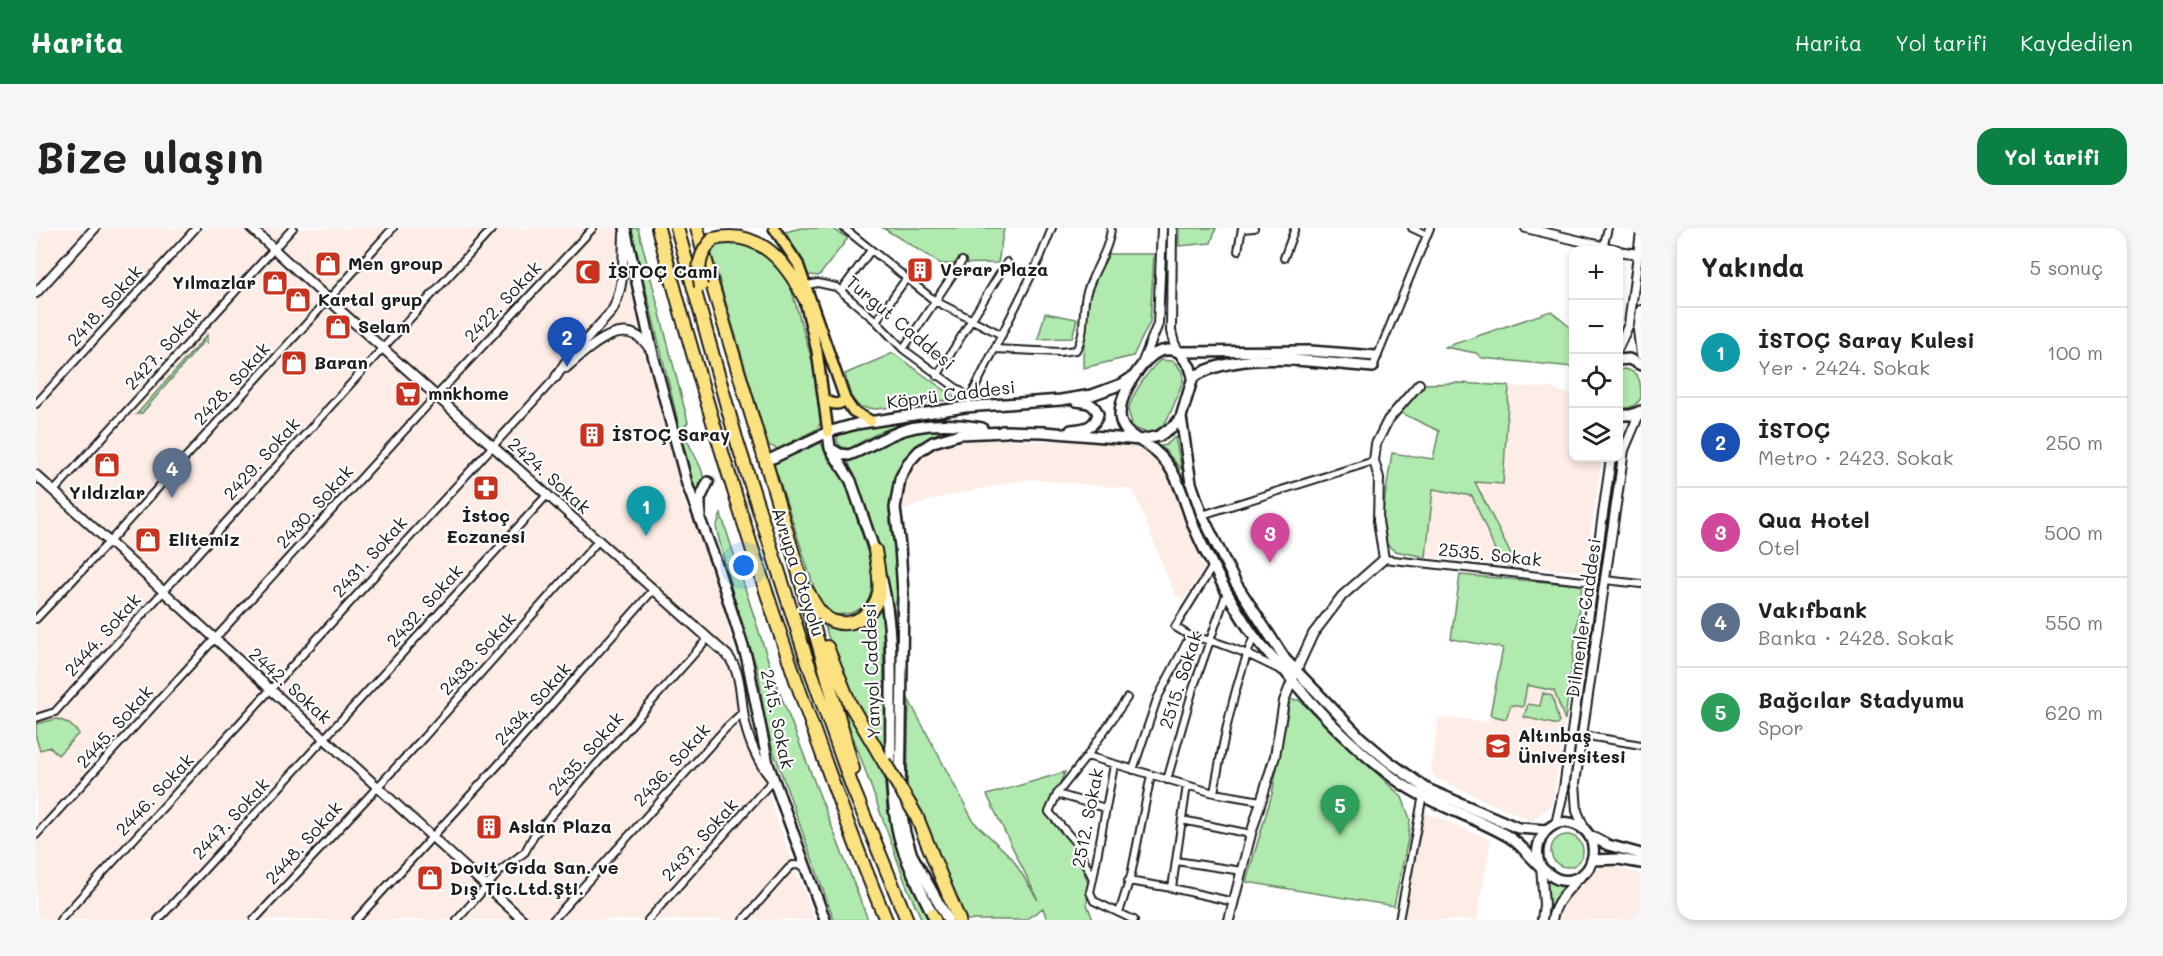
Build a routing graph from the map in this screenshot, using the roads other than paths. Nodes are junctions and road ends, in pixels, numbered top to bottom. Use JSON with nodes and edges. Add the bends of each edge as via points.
{"nodes":[{"id":1,"x":95,"y":228,"type":"edge"},
{"id":2,"x":196,"y":228,"type":"edge"},
{"id":3,"x":251,"y":228,"type":"edge"},
{"id":4,"x":293,"y":228,"type":"edge"},
{"id":5,"x":393,"y":228,"type":"edge"},
{"id":6,"x":493,"y":228,"type":"edge"},
{"id":7,"x":593,"y":228,"type":"edge"},
{"id":8,"x":625,"y":228,"type":"edge"},
{"id":9,"x":658,"y":228,"type":"edge"},
{"id":10,"x":677,"y":228,"type":"edge"},
{"id":11,"x":697,"y":228,"type":"edge"},
{"id":12,"x":768,"y":228,"type":"edge"},
{"id":13,"x":774,"y":228,"type":"edge"},
{"id":14,"x":844,"y":228,"type":"edge"},
{"id":15,"x":1052,"y":228,"type":"edge"},
{"id":16,"x":1111,"y":228,"type":"edge"},
{"id":17,"x":1162,"y":228,"type":"edge"},
{"id":18,"x":1172,"y":228,"type":"edge"},
{"id":19,"x":1254,"y":228,"type":"edge"},
{"id":20,"x":1295,"y":228,"type":"edge"},
{"id":21,"x":1412,"y":228,"type":"edge"},
{"id":22,"x":1430,"y":228,"type":"edge"},
{"id":23,"x":1527,"y":228,"type":"edge"},
{"id":24,"x":1608,"y":228,"type":"edge"},
{"id":25,"x":1242,"y":229,"type":"edge"},
{"id":26,"x":1641,"y":232,"type":"edge"},
{"id":27,"x":1427,"y":235,"type":"junction"},
{"id":28,"x":1595,"y":246,"type":"edge"},
{"id":29,"x":1604,"y":246,"type":"edge"},
{"id":30,"x":274,"y":249,"type":"junction"},
{"id":31,"x":871,"y":250,"type":"junction"},
{"id":32,"x":1238,"y":251,"type":"dead end"},
{"id":33,"x":1623,"y":252,"type":"edge"},
{"id":34,"x":1638,"y":254,"type":"junction"},
{"id":35,"x":1284,"y":258,"type":"dead end"},
{"id":36,"x":962,"y":261,"type":"dead end"},
{"id":37,"x":1007,"y":262,"type":"dead end"},
{"id":38,"x":906,"y":279,"type":"junction"},
{"id":39,"x":807,"y":285,"type":"junction"},
{"id":40,"x":841,"y":291,"type":"junction"},
{"id":41,"x":36,"y":293,"type":"edge"},
{"id":42,"x":329,"y":299,"type":"junction"},
{"id":43,"x":805,"y":300,"type":"junction"},
{"id":44,"x":935,"y":301,"type":"junction"},
{"id":45,"x":1641,"y":310,"type":"edge"},
{"id":46,"x":971,"y":320,"type":"junction"},
{"id":47,"x":876,"y":321,"type":"junction"},
{"id":48,"x":1640,"y":321,"type":"edge"},
{"id":49,"x":1002,"y":335,"type":"junction"},
{"id":50,"x":1623,"y":337,"type":"edge"},
{"id":51,"x":382,"y":348,"type":"junction"},
{"id":52,"x":995,"y":349,"type":"junction"},
{"id":53,"x":903,"y":350,"type":"junction"},
{"id":54,"x":1179,"y":352,"type":"junction"},
{"id":55,"x":653,"y":355,"type":"junction"},
{"id":56,"x":1641,"y":355,"type":"edge"},
{"id":57,"x":1377,"y":356,"type":"junction"},
{"id":58,"x":1623,"y":360,"type":"edge"},
{"id":59,"x":1641,"y":365,"type":"edge"},
{"id":60,"x":1372,"y":367,"type":"joint"},
{"id":61,"x":1136,"y":374,"type":"junction"},
{"id":62,"x":937,"y":376,"type":"junction"},
{"id":63,"x":556,"y":377,"type":"junction"},
{"id":64,"x":1193,"y":377,"type":"junction"},
{"id":65,"x":719,"y":380,"type":"junction"},
{"id":66,"x":1419,"y":384,"type":"dead end"},
{"id":67,"x":436,"y":396,"type":"junction"},
{"id":68,"x":824,"y":399,"type":"junction"},
{"id":69,"x":845,"y":399,"type":"junction"},
{"id":70,"x":1061,"y":400,"type":"junction"},
{"id":71,"x":968,"y":403,"type":"junction"},
{"id":72,"x":36,"y":404,"type":"edge"},
{"id":73,"x":1640,"y":411,"type":"edge"},
{"id":74,"x":1623,"y":415,"type":"edge"},
{"id":75,"x":1181,"y":417,"type":"junction"},
{"id":76,"x":871,"y":421,"type":"junction"},
{"id":77,"x":828,"y":432,"type":"junction"},
{"id":78,"x":1006,"y":432,"type":"junction"},
{"id":79,"x":1044,"y":432,"type":"junction"},
{"id":80,"x":1141,"y":440,"type":"junction"},
{"id":81,"x":492,"y":445,"type":"junction"},
{"id":82,"x":830,"y":448,"type":"junction"},
{"id":83,"x":773,"y":458,"type":"tunnel mouth"},
{"id":84,"x":1374,"y":461,"type":"junction"},
{"id":85,"x":1610,"y":462,"type":"edge"},
{"id":86,"x":36,"y":475,"type":"edge"},
{"id":87,"x":708,"y":482,"type":"dead end"},
{"id":88,"x":54,"y":491,"type":"junction"},
{"id":89,"x":548,"y":494,"type":"junction"},
{"id":90,"x":1202,"y":515,"type":"junction"},
{"id":91,"x":701,"y":525,"type":"junction"},
{"id":92,"x":599,"y":540,"type":"junction"},
{"id":93,"x":109,"y":542,"type":"junction"},
{"id":94,"x":875,"y":550,"type":"junction"},
{"id":95,"x":794,"y":556,"type":"junction"},
{"id":96,"x":1384,"y":559,"type":"junction"},
{"id":97,"x":1213,"y":566,"type":"junction"},
{"id":98,"x":1605,"y":580,"type":"junction"},
{"id":99,"x":1593,"y":582,"type":"junction"},
{"id":100,"x":1641,"y":584,"type":"edge"},
{"id":101,"x":654,"y":590,"type":"junction"},
{"id":102,"x":163,"y":591,"type":"junction"},
{"id":103,"x":807,"y":591,"type":"junction"},
{"id":104,"x":1227,"y":592,"type":"junction"},
{"id":105,"x":36,"y":619,"type":"edge"},
{"id":106,"x":1190,"y":636,"type":"junction"},
{"id":107,"x":1254,"y":636,"type":"junction"},
{"id":108,"x":708,"y":638,"type":"junction"},
{"id":109,"x":216,"y":639,"type":"junction"},
{"id":110,"x":1210,"y":639,"type":"junction"},
{"id":111,"x":1247,"y":654,"type":"junction"},
{"id":112,"x":1296,"y":671,"type":"junction"},
{"id":113,"x":1285,"y":672,"type":"junction"},
{"id":114,"x":1292,"y":681,"type":"junction"},
{"id":115,"x":271,"y":689,"type":"junction"},
{"id":116,"x":1127,"y":698,"type":"dead end"},
{"id":117,"x":743,"y":712,"type":"junction"},
{"id":118,"x":36,"y":718,"type":"edge"},
{"id":119,"x":1582,"y":735,"type":"junction"},
{"id":120,"x":325,"y":739,"type":"junction"},
{"id":121,"x":1641,"y":745,"type":"edge"},
{"id":122,"x":1087,"y":756,"type":"junction"},
{"id":123,"x":1114,"y":765,"type":"junction"},
{"id":124,"x":1133,"y":770,"type":"junction"},
{"id":125,"x":1151,"y":775,"type":"junction"},
{"id":126,"x":773,"y":780,"type":"junction"},
{"id":127,"x":1167,"y":780,"type":"junction"},
{"id":128,"x":1187,"y":785,"type":"junction"},
{"id":129,"x":376,"y":786,"type":"junction"},
{"id":130,"x":852,"y":786,"type":"junction"},
{"id":131,"x":1214,"y":793,"type":"junction"},
{"id":132,"x":1424,"y":793,"type":"junction"},
{"id":133,"x":1057,"y":794,"type":"junction"},
{"id":134,"x":1261,"y":801,"type":"junction"},
{"id":135,"x":1105,"y":808,"type":"junction"},
{"id":136,"x":1182,"y":820,"type":"junction"},
{"id":137,"x":1556,"y":824,"type":"junction"},
{"id":138,"x":1546,"y":830,"type":"junction"},
{"id":139,"x":1251,"y":834,"type":"junction"},
{"id":140,"x":1587,"y":834,"type":"junction"},
{"id":141,"x":36,"y":835,"type":"edge"},
{"id":142,"x":433,"y":837,"type":"junction"},
{"id":143,"x":1641,"y":854,"type":"edge"},
{"id":144,"x":1593,"y":860,"type":"junction"},
{"id":145,"x":1176,"y":861,"type":"junction"},
{"id":146,"x":1641,"y":863,"type":"edge"},
{"id":147,"x":1540,"y":865,"type":"junction"},
{"id":148,"x":805,"y":866,"type":"junction"},
{"id":149,"x":1242,"y":870,"type":"junction"},
{"id":150,"x":1583,"y":874,"type":"junction"},
{"id":151,"x":1094,"y":879,"type":"junction"},
{"id":152,"x":1128,"y":881,"type":"junction"},
{"id":153,"x":486,"y":887,"type":"junction"},
{"id":154,"x":1172,"y":888,"type":"junction"},
{"id":155,"x":1234,"y":902,"type":"junction"},
{"id":156,"x":1119,"y":913,"type":"junction"},
{"id":157,"x":934,"y":918,"type":"edge"},
{"id":158,"x":60,"y":920,"type":"edge"},
{"id":159,"x":158,"y":920,"type":"edge"},
{"id":160,"x":254,"y":920,"type":"edge"},
{"id":161,"x":356,"y":920,"type":"edge"},
{"id":162,"x":457,"y":920,"type":"edge"},
{"id":163,"x":523,"y":920,"type":"edge"},
{"id":164,"x":553,"y":920,"type":"edge"},
{"id":165,"x":648,"y":920,"type":"edge"},
{"id":166,"x":743,"y":920,"type":"edge"},
{"id":167,"x":825,"y":920,"type":"edge"},
{"id":168,"x":886,"y":920,"type":"edge"},
{"id":169,"x":907,"y":920,"type":"edge"},
{"id":170,"x":948,"y":920,"type":"edge"},
{"id":171,"x":959,"y":920,"type":"edge"},
{"id":172,"x":1134,"y":920,"type":"edge"},
{"id":173,"x":1229,"y":920,"type":"edge"},
{"id":174,"x":1399,"y":920,"type":"edge"},
{"id":175,"x":1542,"y":920,"type":"edge"},
{"id":176,"x":1552,"y":920,"type":"edge"}],
"edges":[{"from":1,"to":41,"type":"street"},
{"from":2,"to":72,"type":"street","name":"2418. Sokak"},
{"from":3,"to":30,"type":"street","name":"2424. Sokak"},
{"from":4,"to":30,"type":"street","name":"2427. Sokak"},
{"from":5,"to":42,"type":"street","name":"2428. Sokak"},
{"from":6,"to":51,"type":"street","name":"2429. Sokak"},
{"from":7,"to":67,"type":"street","name":"2422. Sokak"},
{"from":8,"to":55,"type":"main road"},
{"from":8,"to":63,"type":"street","via":[[623,271],[616,303]]},
{"from":9,"to":168,"type":"highway","name":"Avrupa Otoyolu","via":[[714,429],[772,612]]},
{"from":10,"to":65,"type":"highway","name":"Avrupa Otoyolu"},
{"from":11,"to":95,"type":"highway"},
{"from":12,"to":43,"type":"main road","name":"Yanyol Caddesi","via":[[793,267]]},
{"from":13,"to":39,"type":"main road"},
{"from":14,"to":31,"type":"street"},
{"from":15,"to":49,"type":"street"},
{"from":16,"to":52,"type":"street","via":[[1087,291],[1082,340],[1076,350]]},
{"from":17,"to":61,"type":"street","via":[[1158,324]]},
{"from":18,"to":54,"type":"street","via":[[1171,331]]},
{"from":19,"to":25,"type":"street"},
{"from":20,"to":35,"type":"street"},
{"from":21,"to":27,"type":"street"},
{"from":22,"to":27,"type":"street"},
{"from":23,"to":28,"type":"street"},
{"from":24,"to":29,"type":"street"},
{"from":25,"to":32,"type":"street"},
{"from":26,"to":34,"type":"street"},
{"from":27,"to":57,"type":"street"},
{"from":30,"to":42,"type":"street","name":"2424. Sokak"},
{"from":30,"to":88,"type":"street","name":"2427. Sokak"},
{"from":31,"to":38,"type":"street"},
{"from":31,"to":40,"type":"street"},
{"from":33,"to":34,"type":"street"},
{"from":34,"to":50,"type":"street","via":[[1629,324]]},
{"from":36,"to":44,"type":"street"},
{"from":37,"to":46,"type":"street"},
{"from":38,"to":44,"type":"street"},
{"from":38,"to":47,"type":"street"},
{"from":39,"to":40,"type":"street","name":"Turgut Caddesi","via":[[824,284]]},
{"from":39,"to":69,"type":"main road"},
{"from":40,"to":47,"type":"street","name":"Turgut Caddesi"},
{"from":42,"to":51,"type":"street","name":"2424. Sokak"},
{"from":42,"to":93,"type":"street","name":"2428. Sokak"},
{"from":43,"to":65,"type":"highway","bridge":true,"via":[[783,258],[759,235],[742,230],[713,239],[699,263],[698,274],[716,347]]},
{"from":43,"to":68,"type":"main road","name":"Yanyol Caddesi"},
{"from":44,"to":46,"type":"street"},
{"from":44,"to":53,"type":"street"},
{"from":45,"to":48,"type":"street"},
{"from":46,"to":49,"type":"street"},
{"from":46,"to":62,"type":"street"},
{"from":47,"to":53,"type":"street","name":"Turgut Caddesi"},
{"from":48,"to":56,"type":"street"},
{"from":49,"to":52,"type":"street"},
{"from":51,"to":67,"type":"street","name":"2424. Sokak"},
{"from":51,"to":102,"type":"street","name":"2429. Sokak"},
{"from":52,"to":71,"type":"street"},
{"from":53,"to":62,"type":"street","name":"Turgut Caddesi"},
{"from":54,"to":57,"type":"main road","via":[[1310,351]]},
{"from":54,"to":61,"type":"main road","via":[[1167,350],[1152,355]]},
{"from":54,"to":64,"type":"main road"},
{"from":55,"to":63,"type":"street","via":[[634,333],[620,332],[590,348]]},
{"from":55,"to":91,"type":"main road","name":"2415. Sokak"},
{"from":57,"to":60,"type":"street"},
{"from":58,"to":59,"type":"main road"},
{"from":60,"to":64,"type":"main road","via":[[1249,361],[1221,364]]},
{"from":61,"to":70,"type":"main road","name":"Köprü Caddesi","via":[[1108,390]]},
{"from":61,"to":80,"type":"main road","via":[[1119,409],[1127,432]]},
{"from":62,"to":71,"type":"street","name":"Turgut Caddesi"},
{"from":63,"to":81,"type":"street","name":"2431. Sokak"},
{"from":64,"to":75,"type":"main road"},
{"from":65,"to":130,"type":"highway","name":"Avrupa Otoyolu","via":[[806,657]]},
{"from":66,"to":84,"type":"street","via":[[1388,420],[1376,444]]},
{"from":67,"to":81,"type":"street","name":"2424. Sokak"},
{"from":67,"to":109,"type":"street","name":"2430. Sokak"},
{"from":68,"to":69,"type":"main road","via":[[831,404]]},
{"from":68,"to":77,"type":"main road","name":"Yanyol Caddesi"},
{"from":69,"to":76,"type":"main road","via":[[854,411]]},
{"from":70,"to":71,"type":"main road","name":"Köprü Caddesi"},
{"from":70,"to":79,"type":"main road","via":[[1089,403],[1097,411],[1097,419],[1084,429]]},
{"from":71,"to":76,"type":"main road","name":"Köprü Caddesi"},
{"from":73,"to":74,"type":"main road"},
{"from":73,"to":98,"type":"street","name":"Dilmenler Caddesi","via":[[1624,450]]},
{"from":75,"to":80,"type":"main road","via":[[1160,436]]},
{"from":75,"to":90,"type":"main road","via":[[1191,483]]},
{"from":76,"to":77,"type":"main road","name":"Köprü Caddesi"},
{"from":77,"to":82,"type":"main road","name":"Yanyol Caddesi"},
{"from":77,"to":83,"type":"main road","name":"Köprü Caddesi"},
{"from":78,"to":79,"type":"main road","name":"Köprü Caddesi"},
{"from":78,"to":82,"type":"main road","name":"Köprü Caddesi","via":[[926,425],[902,430],[849,455]]},
{"from":78,"to":170,"type":"main road","via":[[960,434],[933,442],[908,464],[896,499],[903,594],[900,802],[904,834],[912,855]]},
{"from":79,"to":80,"type":"main road","name":"Köprü Caddesi"},
{"from":80,"to":97,"type":"main road","via":[[1171,467]]},
{"from":81,"to":89,"type":"street","name":"2424. Sokak"},
{"from":81,"to":115,"type":"street","name":"2431. Sokak"},
{"from":82,"to":94,"type":"main road","name":"Yanyol Caddesi","via":[[851,481]]},
{"from":84,"to":90,"type":"street"},
{"from":84,"to":96,"type":"street","via":[[1379,478],[1378,521]]},
{"from":85,"to":99,"type":"street","name":"Dilmenler Caddesi"},
{"from":86,"to":88,"type":"street","name":"2442. Sokak"},
{"from":87,"to":91,"type":"main road","via":[[700,499]]},
{"from":88,"to":93,"type":"street","name":"2442. Sokak"},
{"from":89,"to":92,"type":"street","name":"2424. Sokak"},
{"from":89,"to":120,"type":"street","name":"2432. Sokak"},
{"from":90,"to":112,"type":"main road","via":[[1235,582]]},
{"from":91,"to":126,"type":"main road","name":"2415. Sokak","via":[[747,659]]},
{"from":92,"to":101,"type":"street","name":"2424. Sokak"},
{"from":92,"to":129,"type":"street","name":"2433. Sokak"},
{"from":93,"to":102,"type":"street","name":"2442. Sokak"},
{"from":93,"to":105,"type":"street","name":"2428. Sokak"},
{"from":94,"to":103,"type":"highway","via":[[879,591],[872,609],[862,618],[846,623],[832,621],[817,608]]},
{"from":94,"to":157,"type":"main road","name":"Yanyol Caddesi","via":[[890,620],[897,831]]},
{"from":95,"to":103,"type":"highway"},
{"from":95,"to":130,"type":"highway","via":[[853,769]]},
{"from":96,"to":99,"type":"street","name":"2535. Sokak"},
{"from":96,"to":112,"type":"street","via":[[1342,596],[1313,634]]},
{"from":97,"to":104,"type":"main road"},
{"from":97,"to":106,"type":"street","via":[[1175,627]]},
{"from":98,"to":100,"type":"street"},
{"from":98,"to":119,"type":"street","name":"Dilmenler Caddesi"},
{"from":99,"to":137,"type":"street","name":"Dilmenler Caddesi"},
{"from":101,"to":108,"type":"street","name":"2424. Sokak"},
{"from":101,"to":142,"type":"street","name":"2434. Sokak"},
{"from":102,"to":109,"type":"street","name":"2442. Sokak"},
{"from":102,"to":118,"type":"street","name":"2444. Sokak","via":[[55,712]]},
{"from":103,"to":171,"type":"highway","bridge":true,"via":[[846,697],[916,815]]},
{"from":104,"to":107,"type":"main road"},
{"from":104,"to":110,"type":"street","name":"2515. Sokak"},
{"from":106,"to":110,"type":"street"},
{"from":106,"to":124,"type":"street","via":[[1157,699]]},
{"from":107,"to":111,"type":"street"},
{"from":107,"to":113,"type":"main road"},
{"from":108,"to":117,"type":"street","name":"2424. Sokak","via":[[732,660]]},
{"from":108,"to":153,"type":"street","name":"2435. Sokak","via":[[534,835],[525,852],[508,862]]},
{"from":109,"to":115,"type":"street","name":"2442. Sokak"},
{"from":109,"to":141,"type":"street","name":"2445. Sokak"},
{"from":110,"to":111,"type":"street"},
{"from":110,"to":127,"type":"street","name":"2515. Sokak"},
{"from":111,"to":113,"type":"street"},
{"from":111,"to":131,"type":"street","via":[[1227,722]]},
{"from":112,"to":114,"type":"street"},
{"from":112,"to":132,"type":"main road","via":[[1361,738]]},
{"from":113,"to":114,"type":"main road"},
{"from":114,"to":132,"type":"main road","via":[[1364,753],[1395,779]]},
{"from":114,"to":134,"type":"street"},
{"from":115,"to":120,"type":"street","name":"2442. Sokak"},
{"from":115,"to":158,"type":"street","name":"2446. Sokak"},
{"from":116,"to":122,"type":"street"},
{"from":117,"to":126,"type":"street","name":"2424. Sokak","via":[[755,750]]},
{"from":117,"to":164,"type":"street","name":"2436. Sokak"},
{"from":119,"to":121,"type":"street"},
{"from":119,"to":140,"type":"street","name":"Dilmenler Caddesi","via":[[1575,794]]},
{"from":120,"to":129,"type":"street","name":"2442. Sokak"},
{"from":120,"to":159,"type":"street","name":"2447. Sokak"},
{"from":122,"to":123,"type":"street"},
{"from":122,"to":133,"type":"street"},
{"from":123,"to":124,"type":"street"},
{"from":123,"to":135,"type":"street","name":"2512. Sokak"},
{"from":124,"to":125,"type":"street"},
{"from":125,"to":127,"type":"street"},
{"from":125,"to":152,"type":"street"},
{"from":126,"to":148,"type":"main road","name":"2415. Sokak"},
{"from":126,"to":165,"type":"street","name":"2437. Sokak"},
{"from":127,"to":128,"type":"street"},
{"from":128,"to":131,"type":"street"},
{"from":128,"to":136,"type":"street"},
{"from":129,"to":142,"type":"street","name":"2442. Sokak"},
{"from":129,"to":160,"type":"street","name":"2448. Sokak"},
{"from":130,"to":169,"type":"highway","name":"Avrupa Otoyolu"},
{"from":131,"to":134,"type":"street"},
{"from":132,"to":138,"type":"main road","via":[[1518,828]]},
{"from":132,"to":147,"type":"main road","via":[[1510,837]]},
{"from":132,"to":174,"type":"street"},
{"from":133,"to":135,"type":"street"},
{"from":133,"to":151,"type":"street","name":"2512. Sokak","via":[[1049,812],[1075,842]]},
{"from":134,"to":139,"type":"street"},
{"from":135,"to":151,"type":"street","name":"2512. Sokak"},
{"from":136,"to":139,"type":"street"},
{"from":136,"to":145,"type":"street"},
{"from":137,"to":138,"type":"main road"},
{"from":137,"to":140,"type":"main road","via":[[1571,823]]},
{"from":138,"to":147,"type":"main road","via":[[1536,850]]},
{"from":139,"to":149,"type":"street"},
{"from":140,"to":143,"type":"main road"},
{"from":140,"to":144,"type":"main road","via":[[1594,848]]},
{"from":142,"to":153,"type":"street","name":"2442. Sokak"},
{"from":142,"to":161,"type":"street","name":"2434. Sokak"},
{"from":144,"to":146,"type":"main road"},
{"from":144,"to":150,"type":"main road"},
{"from":145,"to":149,"type":"street"},
{"from":145,"to":154,"type":"street"},
{"from":147,"to":150,"type":"main road","via":[[1559,880]]},
{"from":147,"to":175,"type":"street"},
{"from":148,"to":166,"type":"street","via":[[793,865],[788,869]]},
{"from":148,"to":167,"type":"main road","name":"2415. Sokak"},
{"from":149,"to":155,"type":"street"},
{"from":150,"to":176,"type":"street","via":[[1564,893]]},
{"from":151,"to":156,"type":"street","via":[[1090,892],[1094,902]]},
{"from":152,"to":154,"type":"street"},
{"from":152,"to":156,"type":"street"},
{"from":153,"to":162,"type":"street","name":"2435. Sokak"},
{"from":153,"to":163,"type":"street","name":"2442. Sokak"},
{"from":154,"to":155,"type":"street"},
{"from":155,"to":173,"type":"street"},
{"from":156,"to":172,"type":"street"}]}
